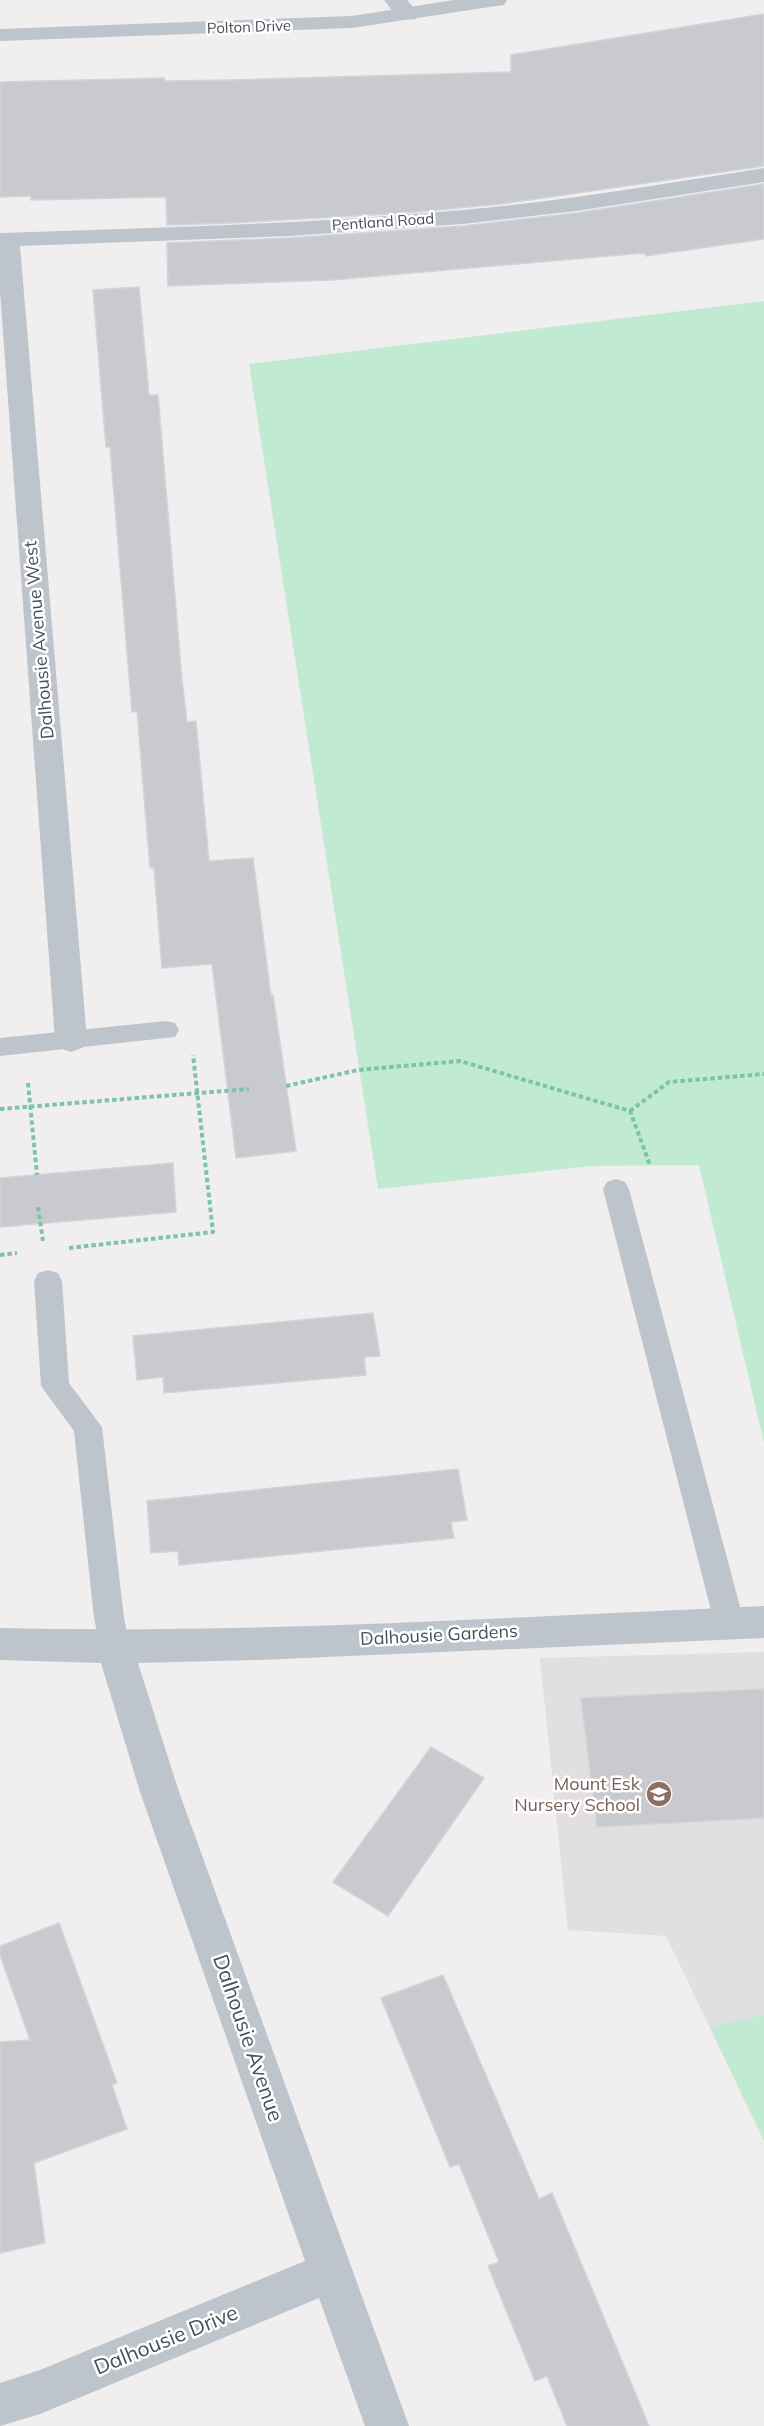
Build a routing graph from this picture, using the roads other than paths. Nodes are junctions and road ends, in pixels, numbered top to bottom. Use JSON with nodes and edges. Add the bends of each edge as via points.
{"nodes":[{"id":1,"x":496,"y":0,"type":"edge"},
{"id":2,"x":401,"y":7,"type":"edge"},
{"id":3,"x":0,"y":35,"type":"edge"},
{"id":4,"x":764,"y":175,"type":"edge"},
{"id":5,"x":4,"y":240,"type":"edge"},
{"id":6,"x":166,"y":1030,"type":"road end"},
{"id":7,"x":70,"y":1040,"type":"junction"},
{"id":8,"x":12,"y":1046,"type":"edge"},
{"id":9,"x":616,"y":1189,"type":"road end"},
{"id":10,"x":48,"y":1281,"type":"dead end"},
{"id":11,"x":746,"y":1622,"type":"edge"},
{"id":12,"x":0,"y":1644,"type":"edge"},
{"id":13,"x":115,"y":1647,"type":"junction"},
{"id":14,"x":330,"y":2272,"type":"junction"},
{"id":15,"x":0,"y":2405,"type":"edge"},
{"id":16,"x":387,"y":2426,"type":"edge"}],
"edges":[{"from":1,"to":2,"type":"street","name":"Polton Drive"},
{"from":2,"to":3,"type":"street","name":"Polton Drive","via":[[352,22]]},
{"from":4,"to":5,"type":"street","name":"Pentland Road","via":[[463,217]]},
{"from":5,"to":7,"type":"street","name":"Dalhousie Avenue West"},
{"from":6,"to":7,"type":"lane"},
{"from":7,"to":8,"type":"lane"},
{"from":9,"to":11,"type":"lane"},
{"from":10,"to":13,"type":"lane","via":[[55,1386],[88,1427]]},
{"from":11,"to":13,"type":"street","name":"Dalhousie Gardens"},
{"from":12,"to":13,"type":"street","name":"Dalhousie Gardens"},
{"from":13,"to":14,"type":"street","name":"Dalhousie Avenue","via":[[122,1677]]},
{"from":14,"to":15,"type":"street","name":"Dalhousie Drive"},
{"from":14,"to":16,"type":"street","name":"Dalhousie Avenue"}]}
